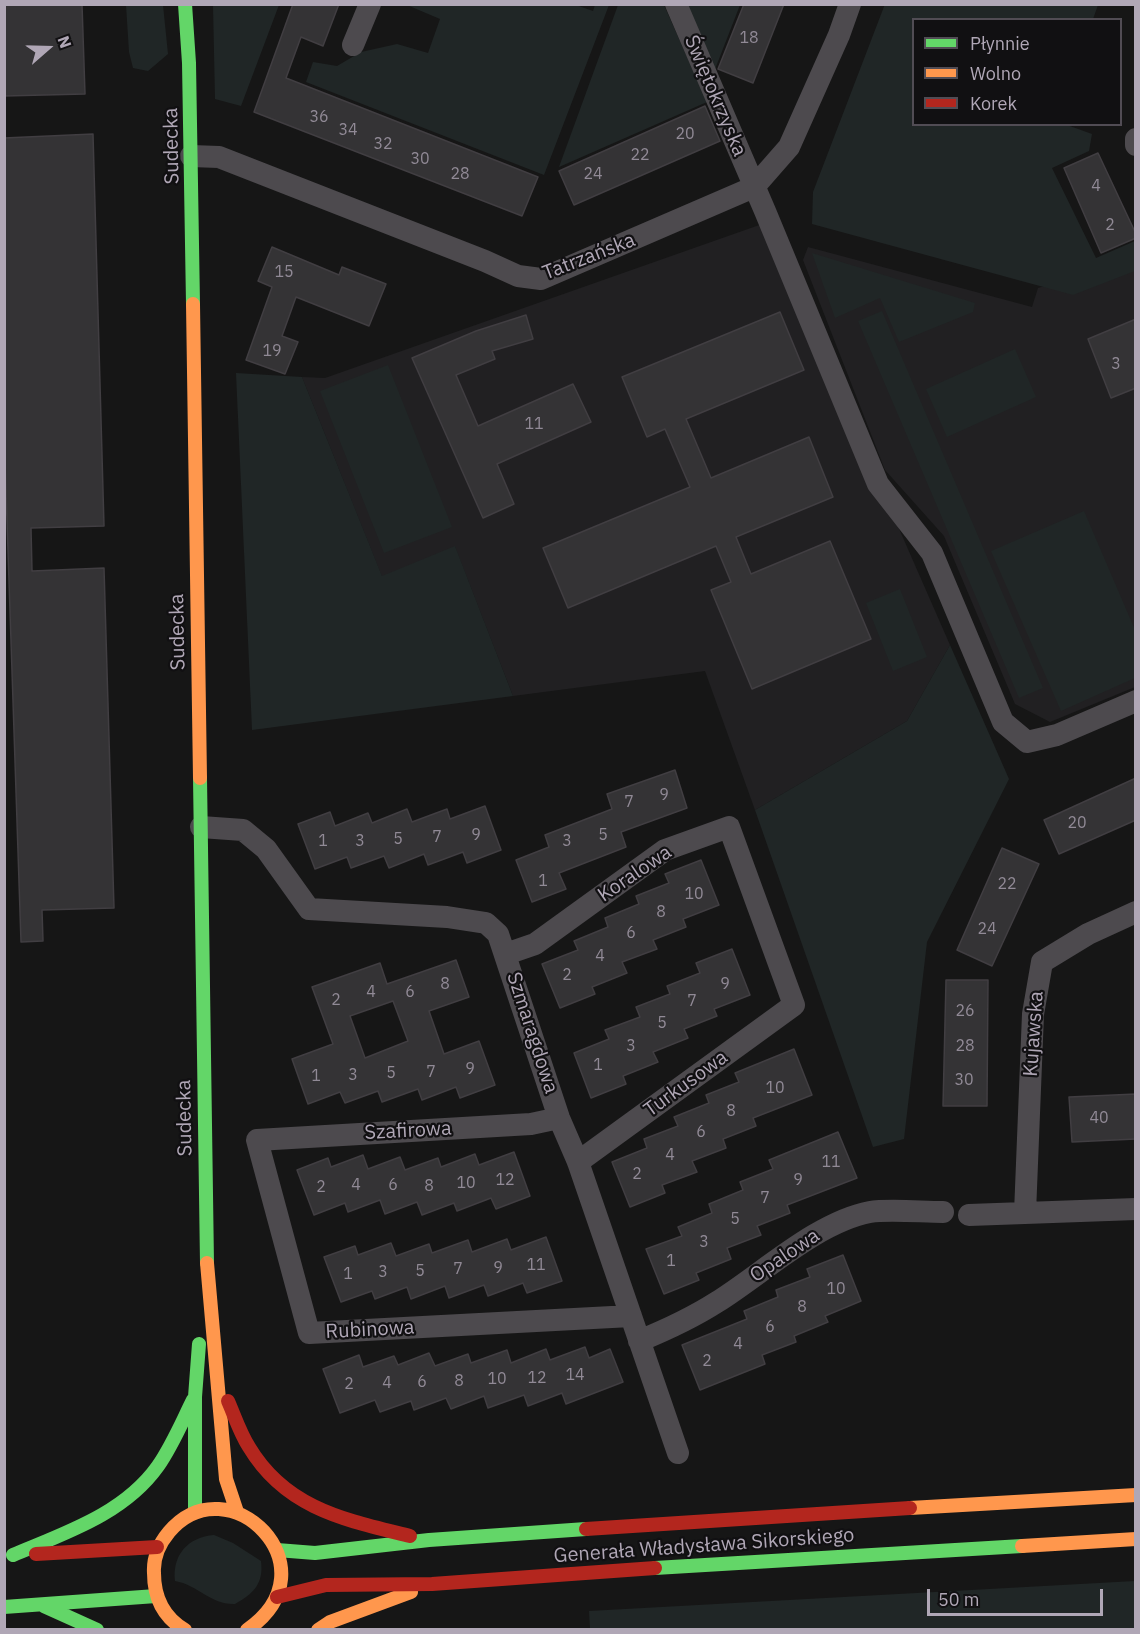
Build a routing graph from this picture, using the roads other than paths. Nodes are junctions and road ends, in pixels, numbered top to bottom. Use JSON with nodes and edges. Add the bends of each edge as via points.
{"nodes":[{"id":1,"x":185,"y":4,"type":"edge"},
{"id":2,"x":370,"y":4,"type":"edge"},
{"id":3,"x":676,"y":4,"type":"edge"},
{"id":4,"x":850,"y":4,"type":"edge"},
{"id":5,"x":353,"y":45,"type":"dead end"},
{"id":6,"x":1136,"y":139,"type":"edge"},
{"id":7,"x":1136,"y":145,"type":"edge"},
{"id":8,"x":191,"y":156,"type":"junction"},
{"id":9,"x":754,"y":187,"type":"junction"},
{"id":10,"x":1136,"y":701,"type":"edge"},
{"id":11,"x":201,"y":827,"type":"junction"},
{"id":12,"x":1136,"y":912,"type":"edge"},
{"id":13,"x":506,"y":954,"type":"junction"},
{"id":14,"x":794,"y":1005,"type":"joint"},
{"id":15,"x":559,"y":1118,"type":"junction"},
{"id":16,"x":257,"y":1140,"type":"joint"},
{"id":17,"x":578,"y":1162,"type":"junction"},
{"id":18,"x":1136,"y":1209,"type":"edge"},
{"id":19,"x":943,"y":1212,"type":"dead end"},
{"id":20,"x":1025,"y":1212,"type":"junction"},
{"id":21,"x":969,"y":1215,"type":"dead end"},
{"id":22,"x":207,"y":1258,"type":"junction"},
{"id":23,"x":631,"y":1316,"type":"junction"},
{"id":24,"x":639,"y":1341,"type":"junction"},
{"id":25,"x":218,"y":1380,"type":"junction"},
{"id":26,"x":195,"y":1397,"type":"junction"},
{"id":27,"x":678,"y":1453,"type":"dead end"},
{"id":28,"x":1136,"y":1495,"type":"edge"},
{"id":29,"x":195,"y":1512,"type":"junction"},
{"id":30,"x":237,"y":1512,"type":"junction"},
{"id":31,"x":1136,"y":1539,"type":"edge"},
{"id":32,"x":429,"y":1540,"type":"junction"},
{"id":33,"x":157,"y":1547,"type":"junction"},
{"id":34,"x":277,"y":1550,"type":"junction"},
{"id":35,"x":9,"y":1556,"type":"edge"},
{"id":36,"x":432,"y":1584,"type":"junction"},
{"id":37,"x":156,"y":1596,"type":"junction"},
{"id":38,"x":277,"y":1597,"type":"junction"},
{"id":39,"x":43,"y":1605,"type":"junction"},
{"id":40,"x":4,"y":1607,"type":"edge"},
{"id":41,"x":97,"y":1629,"type":"edge"},
{"id":42,"x":183,"y":1629,"type":"edge"},
{"id":43,"x":248,"y":1629,"type":"edge"},
{"id":44,"x":318,"y":1629,"type":"edge"}],
"edges":[{"from":1,"to":8,"type":"street","name":"Sudecka"},
{"from":2,"to":5,"type":"street"},
{"from":3,"to":9,"type":"street","name":"Świętokrzyska"},
{"from":4,"to":9,"type":"street","name":"Tatrzańska","via":[[789,147]]},
{"from":6,"to":7,"type":"street"},
{"from":8,"to":9,"type":"street","name":"Tatrzańska","via":[[219,157],[518,276],[542,279]]},
{"from":8,"to":11,"type":"street","name":"Sudecka"},
{"from":9,"to":10,"type":"street","name":"Świętokrzyska","via":[[878,484],[932,553],[1003,722],[1027,742],[1057,735]]},
{"from":11,"to":13,"type":"street","name":"Szmaragdowa","via":[[243,831],[266,849],[309,909],[486,923],[498,934]]},
{"from":11,"to":22,"type":"street","name":"Sudecka"},
{"from":12,"to":20,"type":"street","name":"Kujawska","via":[[1041,962],[1033,1014]]},
{"from":13,"to":14,"type":"street","name":"Koralowa","via":[[535,944],[665,850],[729,827]]},
{"from":13,"to":15,"type":"street","name":"Szmaragdowa"},
{"from":14,"to":17,"type":"street","name":"Turkusowa"},
{"from":15,"to":16,"type":"street","name":"Szafirowa","via":[[531,1124]]},
{"from":15,"to":17,"type":"street","name":"Szmaragdowa"},
{"from":16,"to":23,"type":"street","name":"Rubinowa","via":[[309,1333]]},
{"from":17,"to":23,"type":"street","name":"Szmaragdowa"},
{"from":18,"to":20,"type":"street"},
{"from":19,"to":24,"type":"street","name":"Opalowa","via":[[870,1212],[836,1224],[717,1302]]},
{"from":20,"to":21,"type":"street"},
{"from":22,"to":25,"type":"street","name":"Sudecka"},
{"from":22,"to":26,"type":"street","name":"Sudecka"},
{"from":23,"to":24,"type":"street","name":"Szmaragdowa"},
{"from":24,"to":27,"type":"street","name":"Szmaragdowa"},
{"from":25,"to":30,"type":"street","name":"Sudecka","via":[[226,1479]]},
{"from":25,"to":32,"type":"street","via":[[250,1450],[287,1491],[330,1515]]},
{"from":26,"to":29,"type":"street","name":"Sudecka"},
{"from":26,"to":35,"type":"street","via":[[158,1465],[122,1503]]},
{"from":28,"to":32,"type":"street","name":"Generała Władysława Sikorskiego"},
{"from":29,"to":30,"type":"street"},
{"from":29,"to":33,"type":"street","via":[[179,1520]]},
{"from":30,"to":34,"type":"street","via":[[254,1520]]},
{"from":31,"to":36,"type":"street","name":"Generała Władysława Sikorskiego"},
{"from":32,"to":34,"type":"street","name":"Generała Władysława Sikorskiego","via":[[315,1553]]},
{"from":33,"to":35,"type":"street"},
{"from":33,"to":37,"type":"street","via":[[152,1579]]},
{"from":34,"to":38,"type":"street"},
{"from":36,"to":38,"type":"street","name":"Generała Władysława Sikorskiego","via":[[327,1585]]},
{"from":36,"to":44,"type":"street"},
{"from":37,"to":39,"type":"street"},
{"from":37,"to":42,"type":"street","via":[[166,1614]]},
{"from":38,"to":43,"type":"street","via":[[268,1612]]},
{"from":39,"to":40,"type":"street"},
{"from":39,"to":41,"type":"street"}]}
